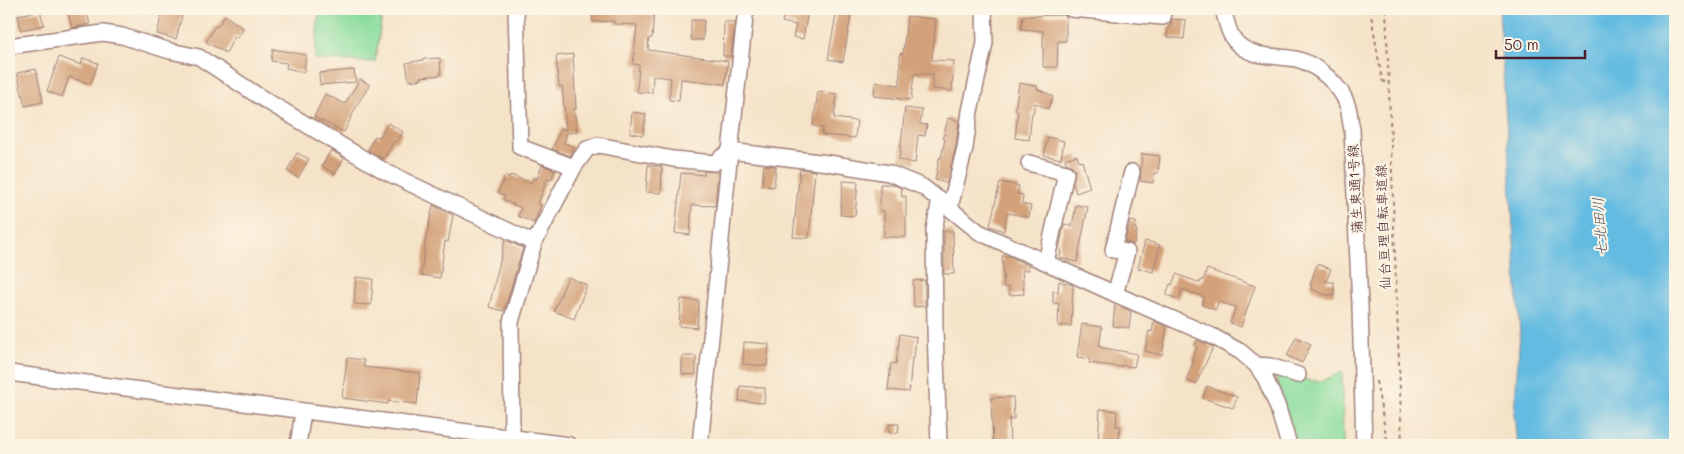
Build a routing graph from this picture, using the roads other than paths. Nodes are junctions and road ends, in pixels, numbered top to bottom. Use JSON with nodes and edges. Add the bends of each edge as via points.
{"nodes":[{"id":1,"x":516,"y":9,"type":"edge"},
{"id":2,"x":746,"y":9,"type":"edge"},
{"id":3,"x":984,"y":9,"type":"edge"},
{"id":4,"x":1071,"y":9,"type":"edge"},
{"id":5,"x":1223,"y":9,"type":"edge"},
{"id":6,"x":1163,"y":17,"type":"dead end"},
{"id":7,"x":9,"y":43,"type":"edge"},
{"id":8,"x":730,"y":151,"type":"junction"},
{"id":9,"x":1028,"y":163,"type":"dead end"},
{"id":10,"x":574,"y":167,"type":"junction"},
{"id":11,"x":1132,"y":172,"type":"dead end"},
{"id":12,"x":945,"y":203,"type":"junction"},
{"id":13,"x":534,"y":243,"type":"junction"},
{"id":14,"x":1046,"y":262,"type":"junction"},
{"id":15,"x":1115,"y":294,"type":"junction"},
{"id":16,"x":1256,"y":365,"type":"junction"},
{"id":17,"x":9,"y":373,"type":"edge"},
{"id":18,"x":1298,"y":375,"type":"dead end"},
{"id":19,"x":303,"y":412,"type":"junction"},
{"id":20,"x":512,"y":438,"type":"junction"},
{"id":21,"x":298,"y":445,"type":"edge"},
{"id":22,"x":570,"y":445,"type":"edge"},
{"id":23,"x":700,"y":445,"type":"edge"},
{"id":24,"x":939,"y":445,"type":"edge"},
{"id":25,"x":1289,"y":445,"type":"edge"},
{"id":26,"x":1364,"y":445,"type":"edge"}],
"edges":[{"from":1,"to":10,"type":"street","via":[[520,147]]},
{"from":2,"to":8,"type":"street"},
{"from":3,"to":12,"type":"street","via":[[985,43],[965,148]]},
{"from":4,"to":6,"type":"street"},
{"from":5,"to":26,"type":"street","name":"蒲生東通1号線","via":[[1235,41],[1253,54],[1297,59],[1319,69],[1336,85],[1348,106],[1352,130]]},
{"from":7,"to":13,"type":"street","via":[[103,32],[199,57],[386,172]]},
{"from":8,"to":10,"type":"street","via":[[714,163],[674,159],[598,144],[586,149]]},
{"from":8,"to":12,"type":"street","via":[[889,173],[924,187]]},
{"from":8,"to":23,"type":"street"},
{"from":9,"to":14,"type":"street","via":[[1066,173]]},
{"from":10,"to":13,"type":"street"},
{"from":11,"to":15,"type":"street","via":[[1114,250],[1127,252]]},
{"from":12,"to":14,"type":"street","via":[[980,232]]},
{"from":12,"to":24,"type":"street","via":[[934,230]]},
{"from":13,"to":20,"type":"street","via":[[511,322]]},
{"from":14,"to":15,"type":"street"},
{"from":15,"to":16,"type":"street","via":[[1212,336],[1242,352]]},
{"from":16,"to":18,"type":"street"},
{"from":16,"to":25,"type":"street","via":[[1277,405]]},
{"from":17,"to":19,"type":"street"},
{"from":19,"to":20,"type":"street"},
{"from":19,"to":21,"type":"street"},
{"from":20,"to":22,"type":"street"}]}
